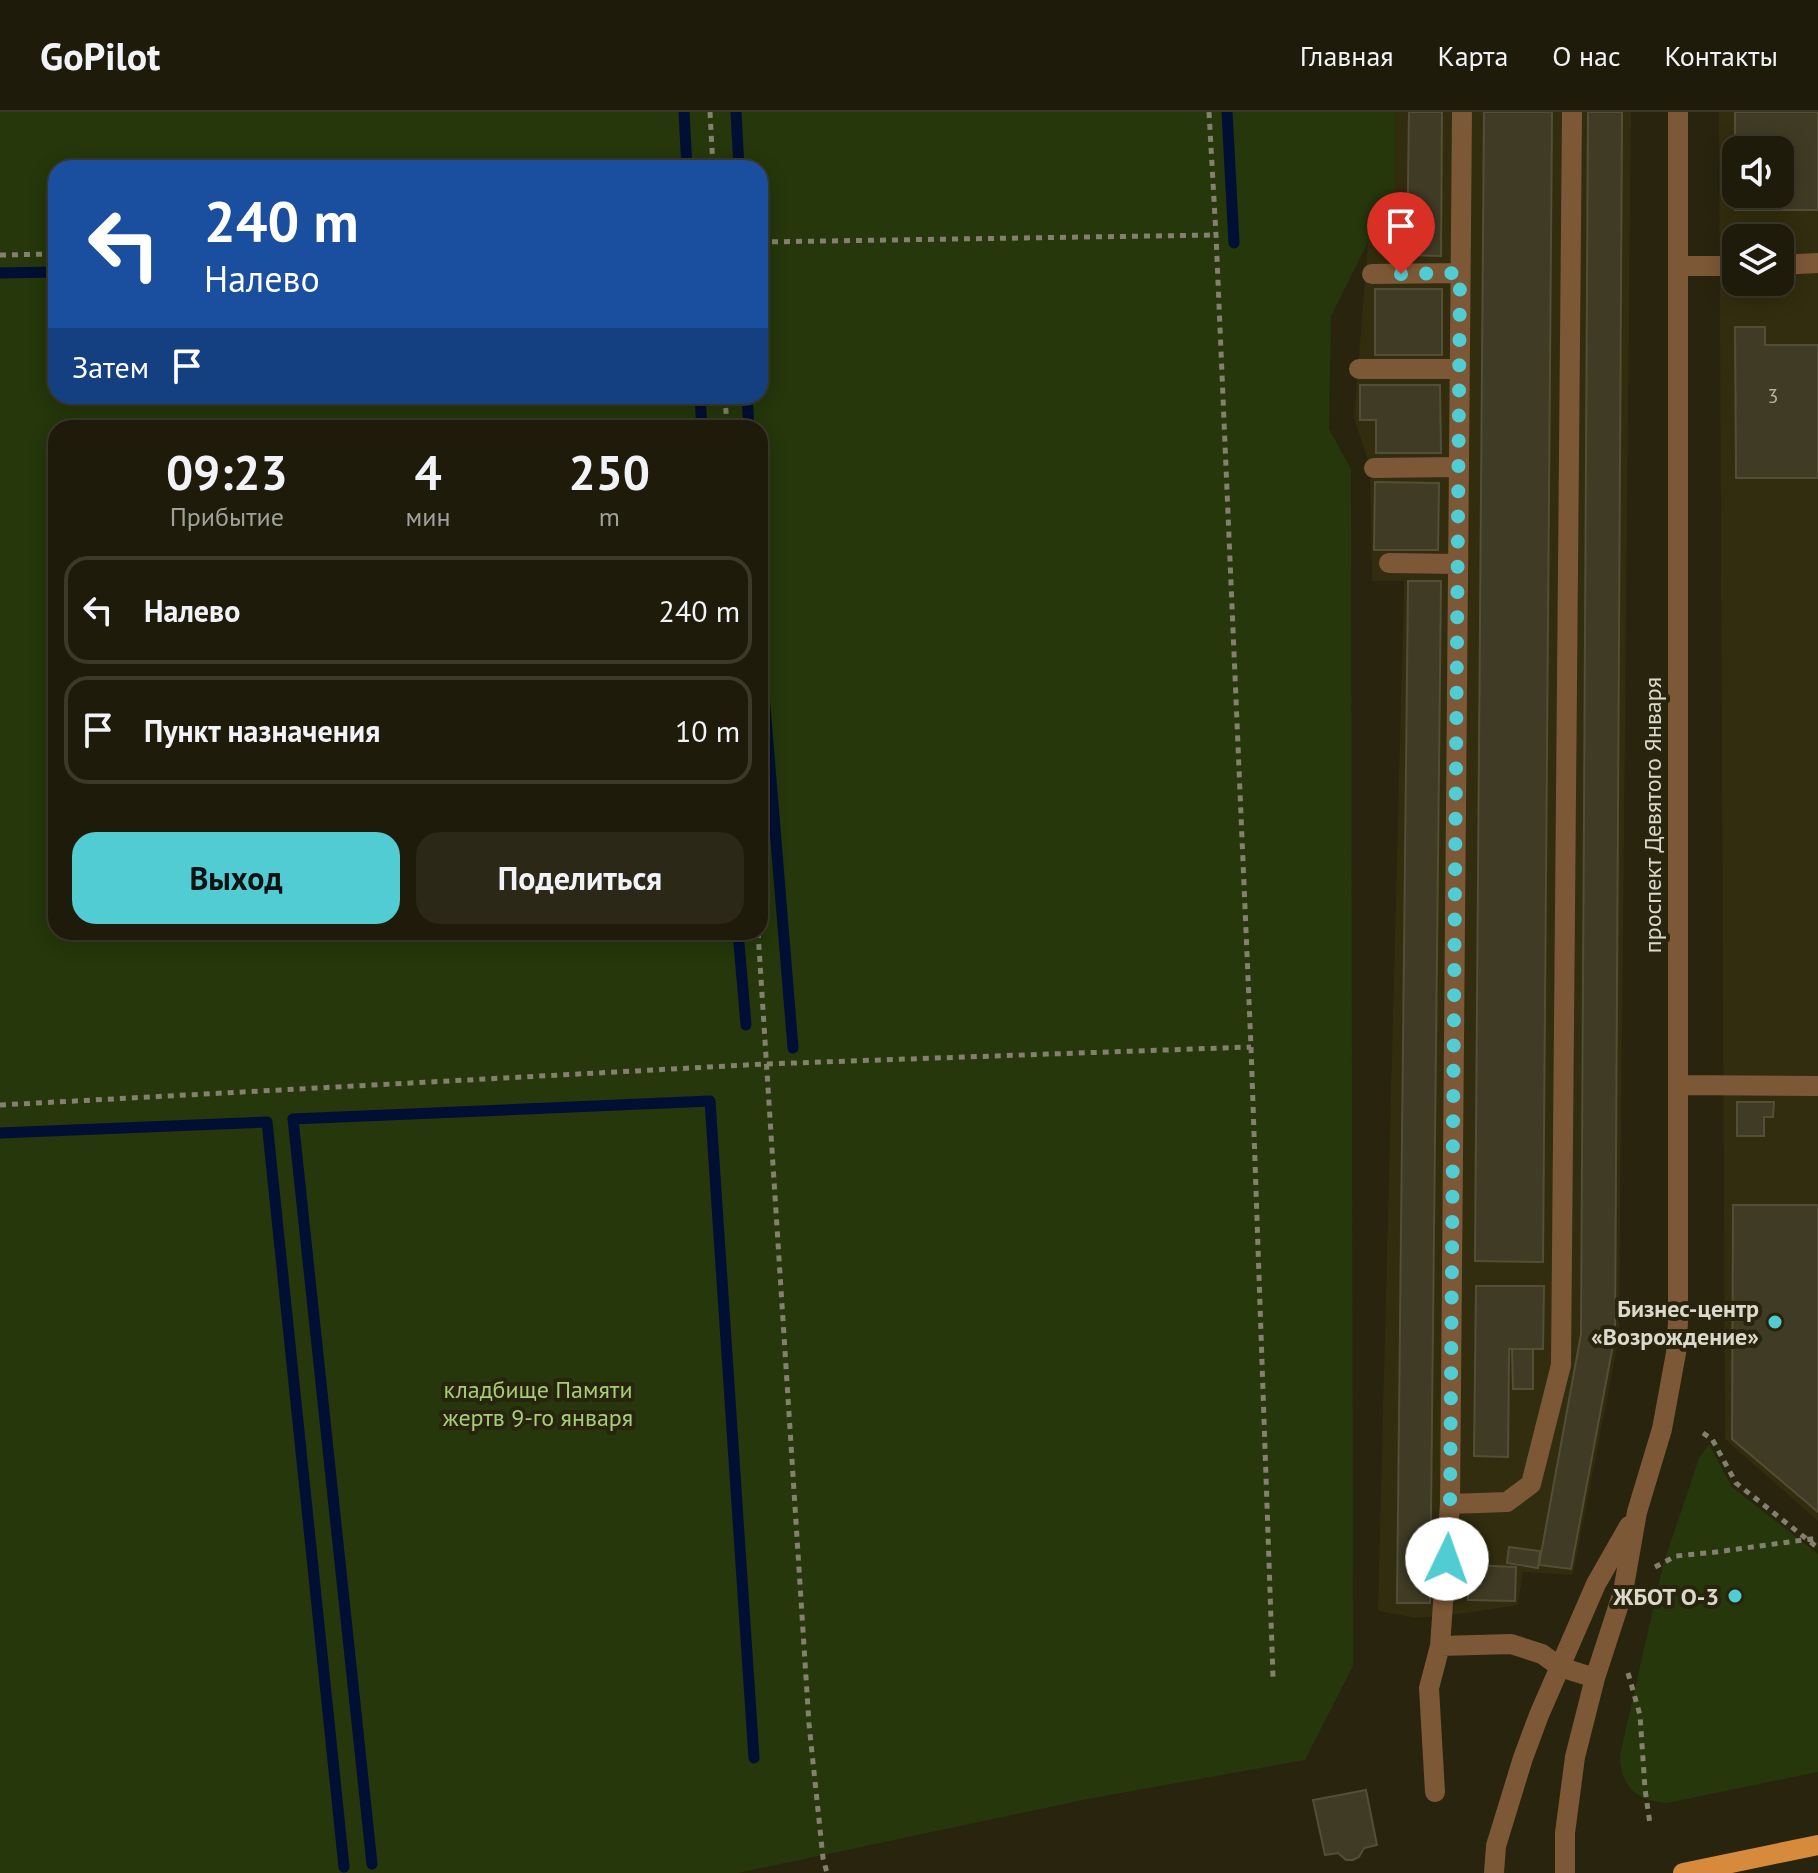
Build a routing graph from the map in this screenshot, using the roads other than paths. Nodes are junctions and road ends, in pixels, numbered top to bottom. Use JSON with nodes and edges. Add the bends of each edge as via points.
{"nodes":[{"id":1,"x":1462,"y":112,"type":"edge"},
{"id":2,"x":1572,"y":112,"type":"edge"},
{"id":3,"x":1678,"y":112,"type":"edge"},
{"id":4,"x":1818,"y":263,"type":"edge"},
{"id":5,"x":1794,"y":264,"type":"edge"},
{"id":6,"x":1678,"y":266,"type":"junction"},
{"id":7,"x":1722,"y":266,"type":"edge"},
{"id":8,"x":1460,"y":273,"type":"junction"},
{"id":9,"x":1372,"y":274,"type":"dead end"},
{"id":10,"x":1359,"y":369,"type":"dead end"},
{"id":11,"x":1459,"y":369,"type":"junction"},
{"id":12,"x":1458,"y":467,"type":"junction"},
{"id":13,"x":1374,"y":468,"type":"dead end"},
{"id":14,"x":1389,"y":563,"type":"dead end"},
{"id":15,"x":1457,"y":564,"type":"junction"},
{"id":16,"x":1679,"y":1085,"type":"junction"},
{"id":17,"x":1818,"y":1086,"type":"edge"},
{"id":18,"x":1450,"y":1504,"type":"junction"},
{"id":19,"x":1637,"y":1512,"type":"junction"},
{"id":20,"x":1440,"y":1646,"type":"junction"},
{"id":21,"x":1560,"y":1667,"type":"junction"},
{"id":22,"x":1595,"y":1678,"type":"junction"},
{"id":23,"x":1435,"y":1792,"type":"dead end"},
{"id":24,"x":1818,"y":1845,"type":"edge"},
{"id":25,"x":1494,"y":1873,"type":"edge"},
{"id":26,"x":1565,"y":1873,"type":"edge"},
{"id":27,"x":1683,"y":1873,"type":"edge"}],
"edges":[{"from":1,"to":8,"type":"street"},
{"from":2,"to":18,"type":"street","via":[[1561,1365],[1531,1484],[1507,1502]]},
{"from":3,"to":6,"type":"street","name":"проспект Девятого Января"},
{"from":4,"to":5,"type":"street"},
{"from":6,"to":7,"type":"street"},
{"from":6,"to":16,"type":"street","name":"проспект Девятого Января"},
{"from":8,"to":9,"type":"street"},
{"from":8,"to":11,"type":"street"},
{"from":10,"to":11,"type":"street"},
{"from":11,"to":12,"type":"street"},
{"from":12,"to":13,"type":"street"},
{"from":12,"to":15,"type":"street"},
{"from":14,"to":15,"type":"street"},
{"from":15,"to":18,"type":"street"},
{"from":16,"to":17,"type":"street"},
{"from":16,"to":19,"type":"street","name":"проспект Девятого Января","via":[[1676,1353],[1662,1429]]},
{"from":18,"to":20,"type":"street"},
{"from":19,"to":21,"type":"street","name":"проспект Девятого Января","via":[[1596,1584]]},
{"from":19,"to":22,"type":"street","name":"проспект Девятого Января","via":[[1623,1592]]},
{"from":20,"to":21,"type":"street","via":[[1511,1644],[1542,1654]]},
{"from":20,"to":23,"type":"street","via":[[1429,1688]]},
{"from":21,"to":22,"type":"street"},
{"from":21,"to":25,"type":"street","name":"проспект Девятого Января","via":[[1523,1758],[1496,1846]]},
{"from":22,"to":26,"type":"street","name":"проспект Девятого Января","via":[[1575,1757]]},
{"from":24,"to":27,"type":"main road"}]}
